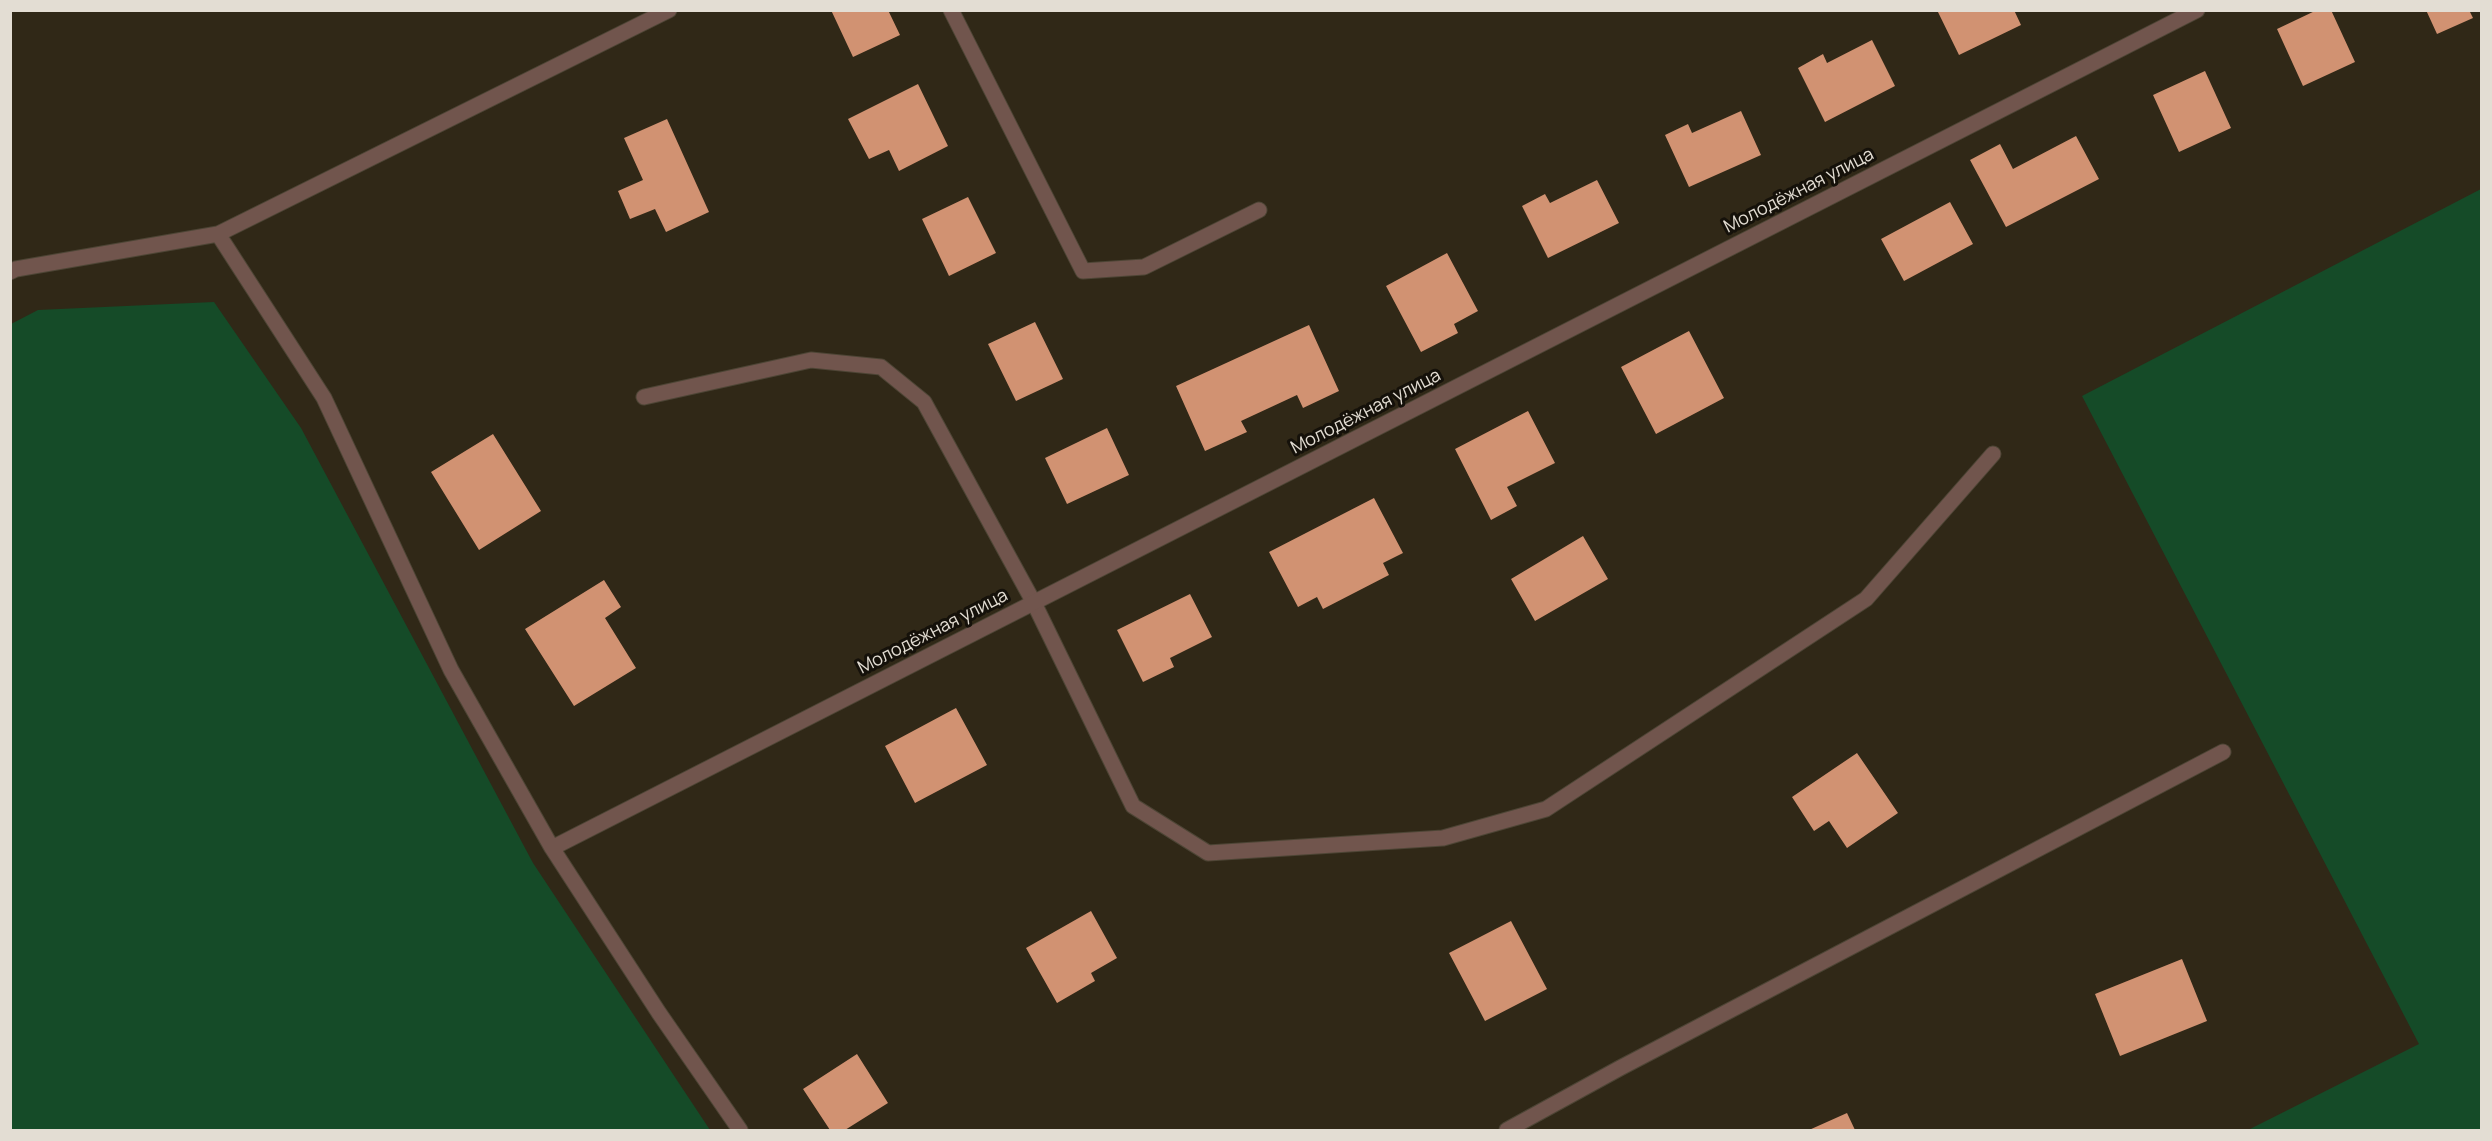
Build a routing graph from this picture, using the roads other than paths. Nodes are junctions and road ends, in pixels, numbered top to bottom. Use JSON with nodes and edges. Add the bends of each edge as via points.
{"nodes":[{"id":1,"x":669,"y":10,"type":"edge"},
{"id":2,"x":951,"y":10,"type":"edge"},
{"id":3,"x":2197,"y":10,"type":"edge"},
{"id":4,"x":1259,"y":210,"type":"dead end"},
{"id":5,"x":218,"y":234,"type":"junction"},
{"id":6,"x":10,"y":272,"type":"edge"},
{"id":7,"x":644,"y":397,"type":"dead end"},
{"id":8,"x":1993,"y":454,"type":"dead end"},
{"id":9,"x":1034,"y":603,"type":"junction"},
{"id":10,"x":2223,"y":752,"type":"dead end"},
{"id":11,"x":552,"y":848,"type":"junction"},
{"id":12,"x":740,"y":1131,"type":"edge"},
{"id":13,"x":1507,"y":1131,"type":"edge"}],
"edges":[{"from":1,"to":5,"type":"street"},
{"from":2,"to":4,"type":"street","via":[[1083,271],[1144,267]]},
{"from":3,"to":9,"type":"street","name":"Молодёжная улица"},
{"from":5,"to":6,"type":"street"},
{"from":5,"to":11,"type":"street","via":[[324,398],[451,669]]},
{"from":7,"to":9,"type":"street","via":[[811,360],[880,367],[924,402]]},
{"from":8,"to":9,"type":"street","via":[[1866,599],[1546,810],[1443,838],[1209,853],[1133,806]]},
{"from":9,"to":11,"type":"street","name":"Молодёжная улица"},
{"from":10,"to":13,"type":"street"},
{"from":11,"to":12,"type":"street"}]}
